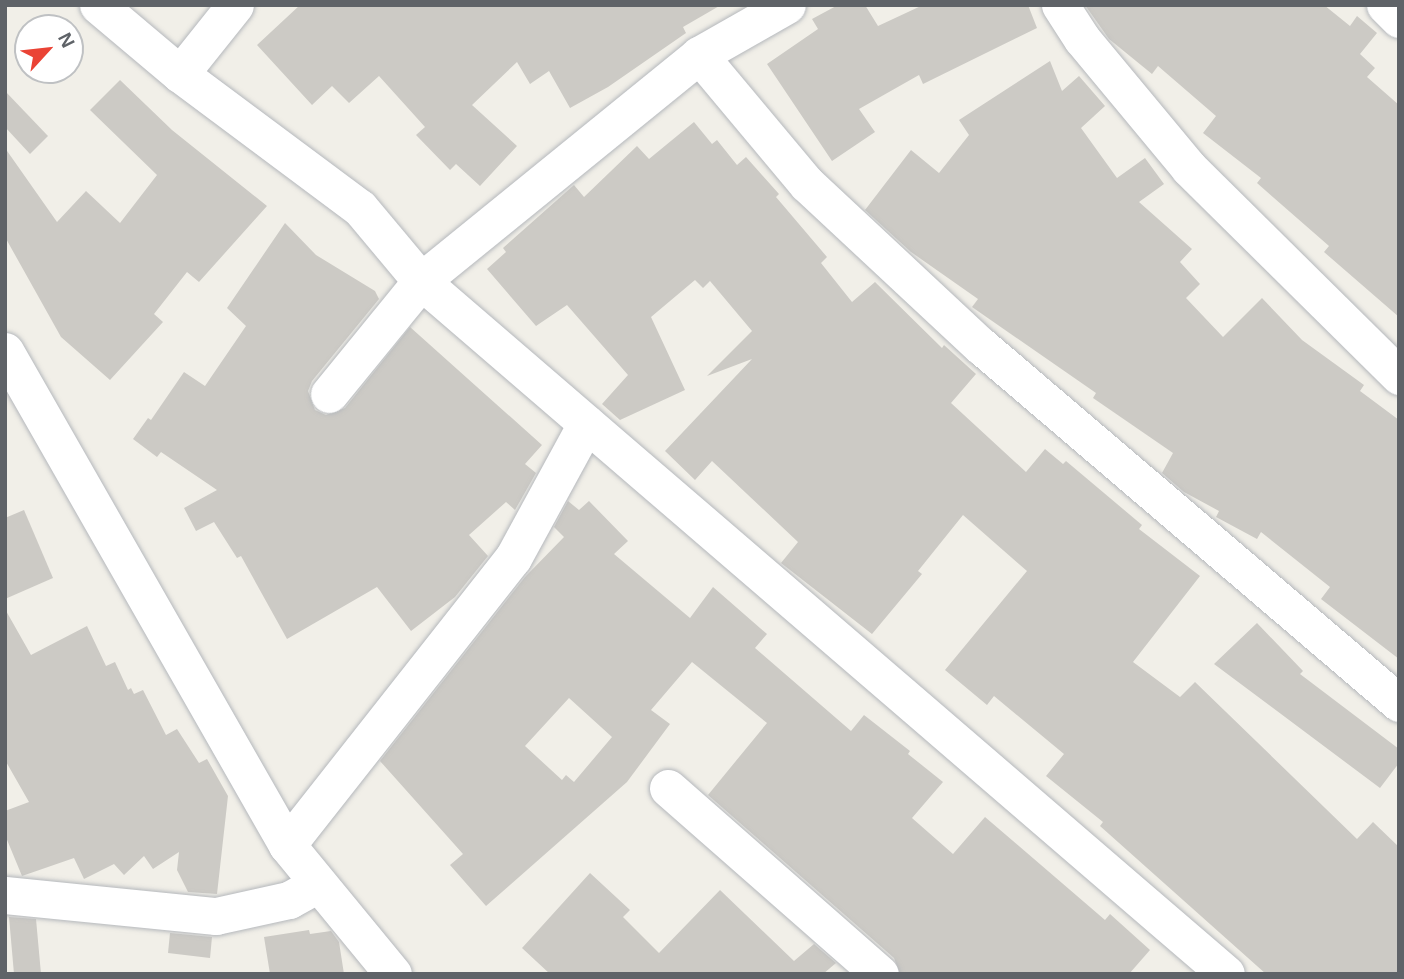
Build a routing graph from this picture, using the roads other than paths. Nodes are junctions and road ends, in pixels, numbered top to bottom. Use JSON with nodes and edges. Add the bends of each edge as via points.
{"nodes":[{"id":1,"x":98,"y":5,"type":"edge"},
{"id":2,"x":235,"y":5,"type":"edge"},
{"id":3,"x":787,"y":5,"type":"edge"},
{"id":4,"x":1060,"y":5,"type":"edge"},
{"id":5,"x":1385,"y":5,"type":"edge"},
{"id":6,"x":1399,"y":19,"type":"edge"},
{"id":7,"x":699,"y":55,"type":"junction"},
{"id":8,"x":180,"y":74,"type":"junction"},
{"id":9,"x":421,"y":281,"type":"junction"},
{"id":10,"x":5,"y":351,"type":"edge"},
{"id":11,"x":1399,"y":376,"type":"edge"},
{"id":12,"x":329,"y":394,"type":"dead end"},
{"id":13,"x":586,"y":424,"type":"junction"},
{"id":14,"x":1399,"y":703,"type":"edge"},
{"id":15,"x":668,"y":788,"type":"dead end"},
{"id":16,"x":287,"y":845,"type":"junction"},
{"id":17,"x":318,"y":884,"type":"junction"},
{"id":18,"x":5,"y":895,"type":"edge"},
{"id":19,"x":393,"y":974,"type":"edge"},
{"id":20,"x":880,"y":974,"type":"edge"},
{"id":21,"x":1226,"y":974,"type":"edge"}],
"edges":[{"from":1,"to":8,"type":"street"},
{"from":2,"to":8,"type":"street"},
{"from":3,"to":7,"type":"street"},
{"from":4,"to":11,"type":"street","via":[[1082,39],[1189,168]]},
{"from":5,"to":6,"type":"street"},
{"from":7,"to":9,"type":"street"},
{"from":7,"to":14,"type":"street","via":[[807,184],[981,346]]},
{"from":8,"to":9,"type":"street","via":[[360,208]]},
{"from":9,"to":12,"type":"street"},
{"from":9,"to":13,"type":"street"},
{"from":10,"to":16,"type":"street"},
{"from":13,"to":16,"type":"street","via":[[513,558]]},
{"from":13,"to":21,"type":"street"},
{"from":15,"to":20,"type":"street"},
{"from":16,"to":17,"type":"street"},
{"from":17,"to":18,"type":"street","via":[[289,900],[216,916]]},
{"from":17,"to":19,"type":"street"}]}
